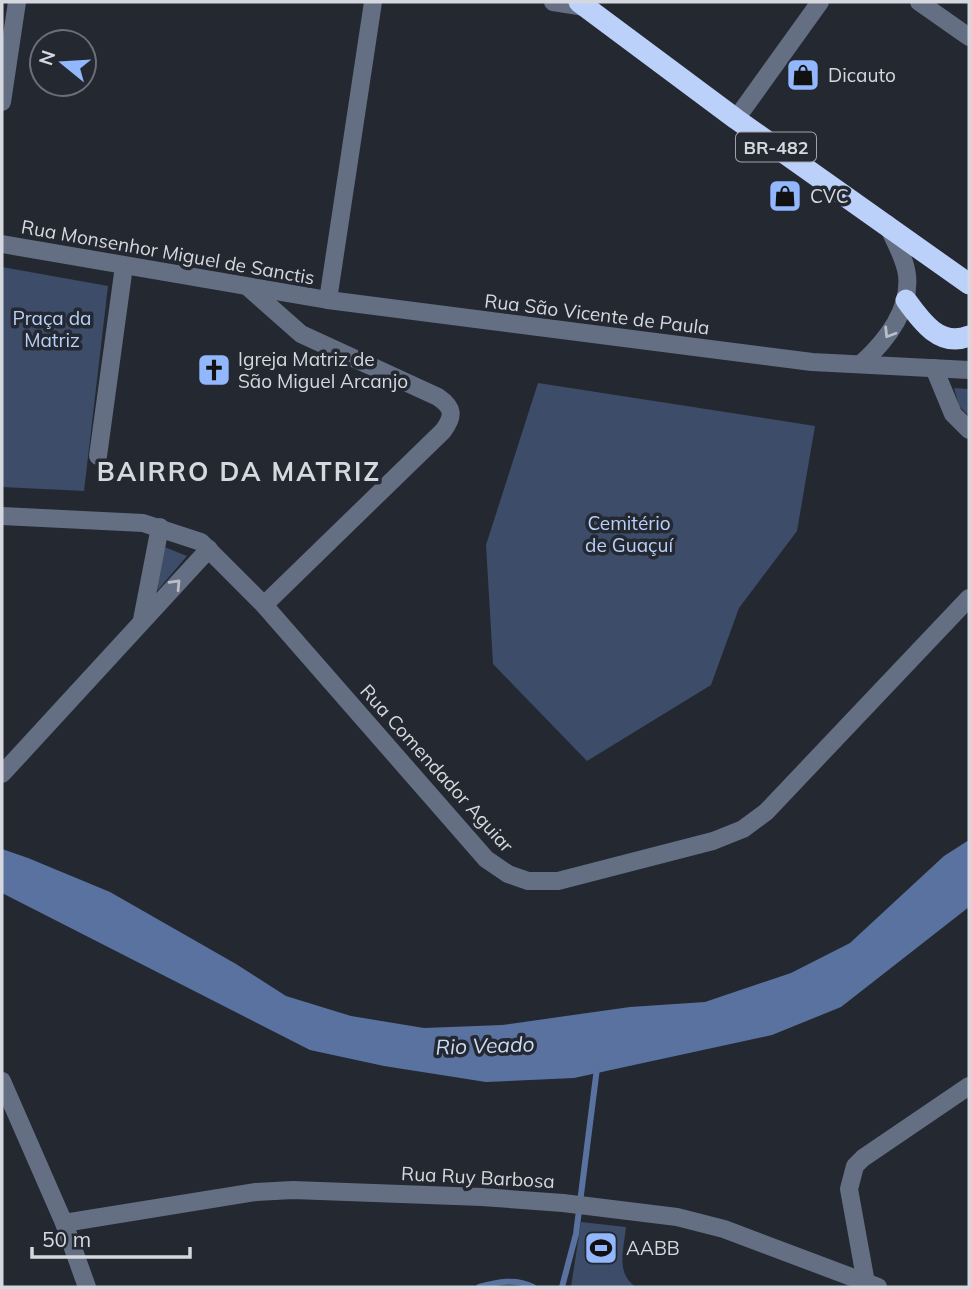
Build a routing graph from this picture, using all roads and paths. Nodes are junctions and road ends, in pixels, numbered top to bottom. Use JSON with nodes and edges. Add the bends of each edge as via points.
{"nodes":[{"id":1,"x":17,"y":2,"type":"edge"},
{"id":2,"x":373,"y":2,"type":"edge"},
{"id":3,"x":553,"y":2,"type":"edge"},
{"id":4,"x":820,"y":2,"type":"edge"},
{"id":5,"x":919,"y":2,"type":"edge"},
{"id":6,"x":582,"y":4,"type":"edge"},
{"id":7,"x":969,"y":37,"type":"edge"},
{"id":8,"x":2,"y":102,"type":"edge"},
{"id":9,"x":736,"y":119,"type":"junction"},
{"id":10,"x":887,"y":224,"type":"junction"},
{"id":11,"x":2,"y":244,"type":"edge"},
{"id":12,"x":124,"y":266,"type":"junction"},
{"id":13,"x":969,"y":284,"type":"edge"},
{"id":14,"x":249,"y":288,"type":"junction"},
{"id":15,"x":328,"y":300,"type":"junction"},
{"id":16,"x":906,"y":300,"type":"junction"},
{"id":17,"x":969,"y":336,"type":"edge"},
{"id":18,"x":861,"y":364,"type":"junction"},
{"id":19,"x":934,"y":368,"type":"junction"},
{"id":20,"x":969,"y":370,"type":"edge"},
{"id":21,"x":969,"y":430,"type":"edge"},
{"id":22,"x":98,"y":456,"type":"dead end"},
{"id":23,"x":2,"y":516,"type":"edge"},
{"id":24,"x":160,"y":527,"type":"junction"},
{"id":25,"x":209,"y":549,"type":"junction"},
{"id":26,"x":969,"y":598,"type":"edge"},
{"id":27,"x":264,"y":604,"type":"junction"},
{"id":28,"x":142,"y":620,"type":"junction"},
{"id":29,"x":2,"y":774,"type":"edge"},
{"id":30,"x":2,"y":1081,"type":"edge"},
{"id":31,"x":969,"y":1086,"type":"edge"},
{"id":32,"x":64,"y":1223,"type":"junction"},
{"id":33,"x":839,"y":1280,"type":"edge"},
{"id":34,"x":870,"y":1286,"type":"edge"},
{"id":35,"x":88,"y":1287,"type":"edge"}],
"edges":[{"from":1,"to":8,"type":"street"},
{"from":2,"to":15,"type":"street"},
{"from":3,"to":6,"type":"street"},
{"from":4,"to":9,"type":"street"},
{"from":5,"to":7,"type":"street"},
{"from":6,"to":9,"type":"highway","number":"BR-482"},
{"from":9,"to":10,"type":"highway","number":"BR-482"},
{"from":10,"to":13,"type":"highway","number":"BR-482"},
{"from":10,"to":16,"type":"street","via":[[905,266]]},
{"from":11,"to":12,"type":"street","name":"Rua Monsenhor Miguel de Sanctis"},
{"from":12,"to":14,"type":"street","name":"Rua Monsenhor Miguel de Sanctis"},
{"from":12,"to":22,"type":"street"},
{"from":14,"to":15,"type":"street","name":"Rua Monsenhor Miguel de Sanctis"},
{"from":14,"to":27,"type":"street","via":[[301,334],[439,397],[451,412],[443,431]]},
{"from":15,"to":18,"type":"street","name":"Rua São Vicente de Paula","via":[[812,362]]},
{"from":16,"to":17,"type":"highway","via":[[940,336],[958,340]]},
{"from":16,"to":18,"type":"street","one_way":true,"via":[[885,340]]},
{"from":18,"to":19,"type":"street"},
{"from":19,"to":20,"type":"street"},
{"from":19,"to":21,"type":"street","via":[[953,414]]},
{"from":23,"to":24,"type":"street"},
{"from":24,"to":25,"type":"street","name":"Rua Comendador Aguiar"},
{"from":24,"to":28,"type":"street"},
{"from":25,"to":27,"type":"street","name":"Rua Comendador Aguiar"},
{"from":28,"to":25,"type":"street","one_way":true},
{"from":26,"to":27,"type":"street","name":"Rua Comendador Aguiar","via":[[766,812],[743,829],[558,881],[528,881],[486,859]]},
{"from":28,"to":29,"type":"street"},
{"from":30,"to":32,"type":"street"},
{"from":31,"to":34,"type":"street","via":[[855,1166],[849,1189]]},
{"from":32,"to":33,"type":"street","name":"Rua Ruy Barbosa","via":[[293,1190],[563,1203],[677,1217],[724,1228]]},
{"from":32,"to":35,"type":"street"},
{"from":33,"to":34,"type":"street","name":"Rua Ruy Barbosa"}]}
